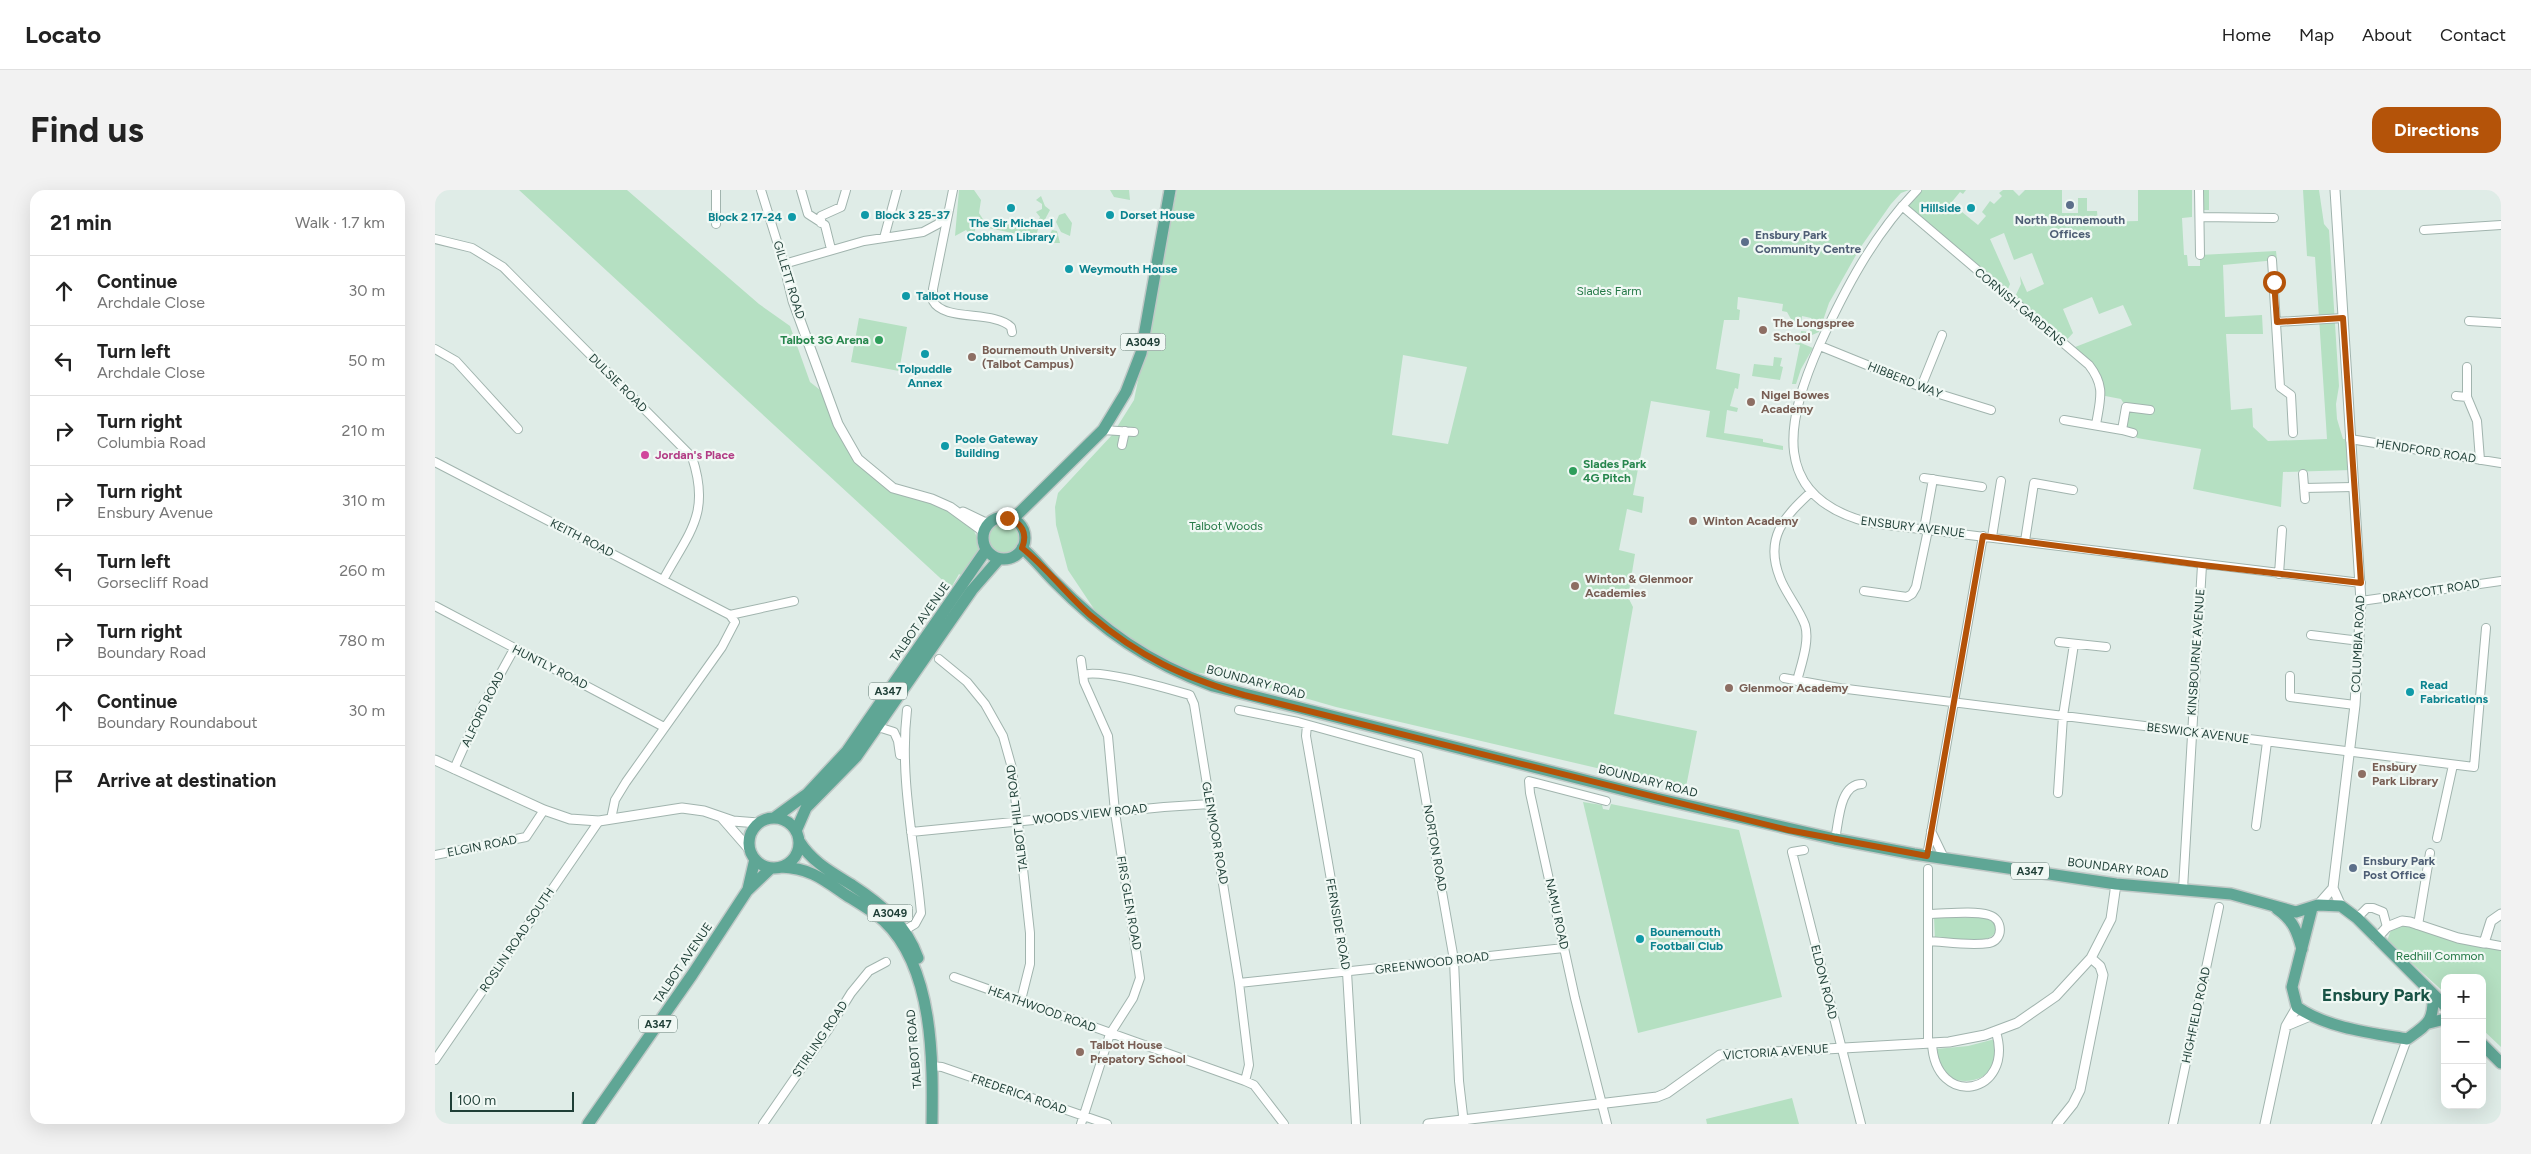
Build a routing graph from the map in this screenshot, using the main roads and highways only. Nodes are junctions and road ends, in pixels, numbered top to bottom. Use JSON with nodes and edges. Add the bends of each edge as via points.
{"nodes":[{"id":1,"x":1170,"y":190,"type":"edge"},
{"id":2,"x":1016,"y":522,"type":"junction"},
{"id":3,"x":986,"y":550,"type":"junction"},
{"id":4,"x":1020,"y":551,"type":"junction"},
{"id":5,"x":999,"y":559,"type":"junction"},
{"id":6,"x":774,"y":818,"type":"junction"},
{"id":7,"x":797,"y":836,"type":"junction"},
{"id":8,"x":755,"y":859,"type":"junction"},
{"id":9,"x":776,"y":868,"type":"junction"},
{"id":10,"x":747,"y":891,"type":"junction"},
{"id":11,"x":2315,"y":906,"type":"junction"},
{"id":12,"x":2273,"y":907,"type":"junction"},
{"id":13,"x":2303,"y":951,"type":"junction"},
{"id":14,"x":2433,"y":994,"type":"junction"},
{"id":15,"x":2441,"y":1002,"type":"edge"},
{"id":16,"x":928,"y":1020,"type":"junction"},
{"id":17,"x":2441,"y":1020,"type":"edge"},
{"id":18,"x":2429,"y":1024,"type":"junction"},
{"id":19,"x":2486,"y":1048,"type":"edge"},
{"id":20,"x":2501,"y":1063,"type":"edge"},
{"id":21,"x":589,"y":1124,"type":"edge"},
{"id":22,"x":932,"y":1124,"type":"edge"}],
"edges":[{"from":1,"to":2,"type":"main road","number":"A3049","via":[[1141,353],[1126,392],[1103,430]]},
{"from":2,"to":3,"type":"main road","via":[[997,519],[985,528],[982,538]]},
{"from":2,"to":4,"type":"main road","via":[[1025,536]]},
{"from":3,"to":5,"type":"main road"},
{"from":3,"to":6,"type":"main road","name":"TALBOT AVENUE","number":"A347","via":[[847,751],[807,794]]},
{"from":4,"to":5,"type":"main road","via":[[1009,558]]},
{"from":4,"to":12,"type":"main road","name":"BOUNDARY ROAD","number":"A347","via":[[1090,614],[1139,652],[1179,674],[1213,686],[1664,800],[1835,839],[2116,884],[2231,894]]},
{"from":5,"to":7,"type":"main road","name":"TALBOT AVENUE","number":"A347","via":[[972,590],[845,771],[806,808]]},
{"from":6,"to":7,"type":"main road","via":[[785,820]]},
{"from":6,"to":8,"type":"main road","number":"A347","via":[[758,823],[750,835],[749,849]]},
{"from":7,"to":9,"type":"main road","number":"A347","via":[[794,857]]},
{"from":7,"to":16,"type":"main road","number":"A3049","via":[[814,861],[872,899],[905,930],[923,972]]},
{"from":8,"to":9,"type":"main road"},
{"from":8,"to":10,"type":"main road","name":"TALBOT AVENUE","number":"A347"},
{"from":9,"to":10,"type":"main road","name":"TALBOT AVENUE","number":"A347"},
{"from":9,"to":16,"type":"main road","name":"TALBOT ROAD","number":"A3049","via":[[803,869],[817,875],[884,922],[902,943],[913,963]]},
{"from":10,"to":21,"type":"main road","name":"TALBOT AVENUE","number":"A347"},
{"from":11,"to":12,"type":"main road","name":"BOUNDARY ROAD","number":"A347","via":[[2296,912]]},
{"from":11,"to":13,"type":"main road"},
{"from":11,"to":14,"type":"main road","number":"A347","via":[[2341,906]]},
{"from":12,"to":13,"type":"main road","name":"BOUNDARY ROAD","number":"A347","via":[[2295,926]]},
{"from":13,"to":18,"type":"main road","via":[[2292,987],[2297,1007],[2310,1016],[2375,1034],[2407,1039]]},
{"from":14,"to":15,"type":"main road"},
{"from":14,"to":18,"type":"main road"},
{"from":16,"to":22,"type":"main road","name":"TALBOT ROAD","number":"A3049"},
{"from":17,"to":18,"type":"main road"},
{"from":19,"to":20,"type":"main road"}]}
